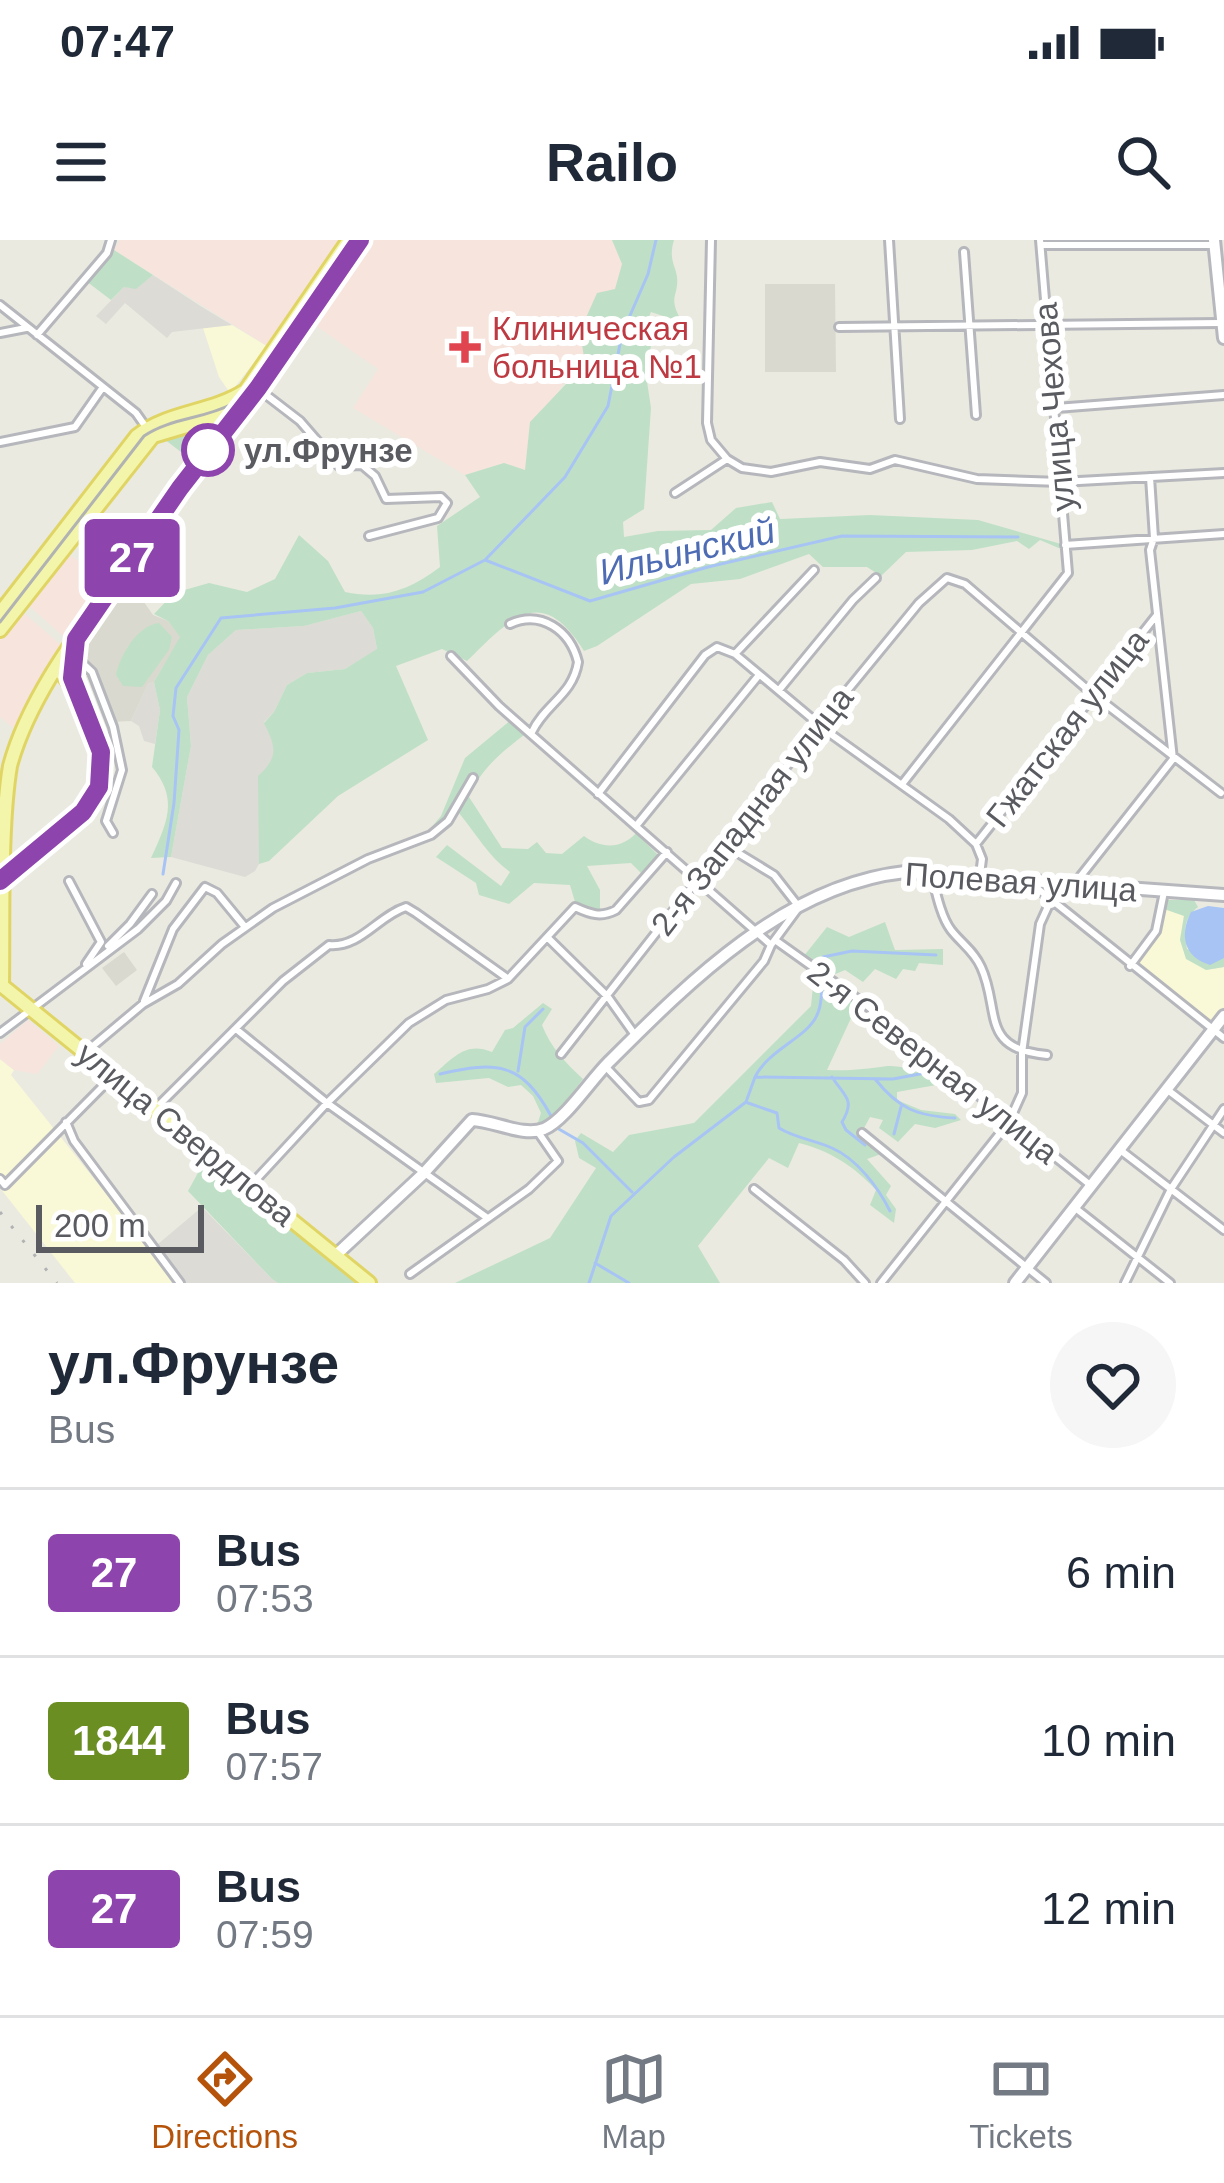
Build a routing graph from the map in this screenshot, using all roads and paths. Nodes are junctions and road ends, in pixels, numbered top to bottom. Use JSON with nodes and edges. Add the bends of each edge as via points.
{"nodes":[{"id":1,"x":349,"y":240,"type":"edge"},
{"id":2,"x":360,"y":240,"type":"edge"},
{"id":3,"x":711,"y":240,"type":"edge"},
{"id":4,"x":889,"y":240,"type":"edge"},
{"id":5,"x":112,"y":242,"type":"edge"},
{"id":6,"x":1040,"y":242,"type":"edge"},
{"id":7,"x":1214,"y":243,"type":"edge"},
{"id":8,"x":964,"y":252,"type":"dead end"},
{"id":9,"x":0,"y":305,"type":"edge"},
{"id":10,"x":1223,"y":323,"type":"edge"},
{"id":11,"x":892,"y":325,"type":"junction"},
{"id":12,"x":969,"y":326,"type":"junction"},
{"id":13,"x":1048,"y":326,"type":"junction"},
{"id":14,"x":839,"y":327,"type":"dead end"},
{"id":15,"x":26,"y":328,"type":"junction"},
{"id":16,"x":0,"y":333,"type":"edge"},
{"id":17,"x":37,"y":334,"type":"junction"},
{"id":18,"x":1224,"y":338,"type":"edge"},
{"id":19,"x":103,"y":387,"type":"junction"},
{"id":20,"x":252,"y":390,"type":"junction"},
{"id":21,"x":1224,"y":395,"type":"edge"},
{"id":22,"x":1056,"y":408,"type":"junction"},
{"id":23,"x":237,"y":411,"type":"junction"},
{"id":24,"x":976,"y":415,"type":"dead end"},
{"id":25,"x":900,"y":418,"type":"dead end"},
{"id":26,"x":150,"y":432,"type":"junction"},
{"id":27,"x":0,"y":442,"type":"edge"},
{"id":28,"x":727,"y":459,"type":"junction"},
{"id":29,"x":1224,"y":472,"type":"edge"},
{"id":30,"x":1150,"y":477,"type":"junction"},
{"id":31,"x":1061,"y":482,"type":"junction"},
{"id":32,"x":675,"y":493,"type":"dead end"},
{"id":33,"x":1224,"y":534,"type":"edge"},
{"id":34,"x":369,"y":536,"type":"dead end"},
{"id":35,"x":1154,"y":538,"type":"junction"},
{"id":36,"x":1065,"y":545,"type":"junction"},
{"id":37,"x":814,"y":570,"type":"dead end"},
{"id":38,"x":876,"y":578,"type":"dead end"},
{"id":39,"x":0,"y":613,"type":"edge"},
{"id":40,"x":1158,"y":613,"type":"junction"},
{"id":41,"x":510,"y":624,"type":"dead end"},
{"id":42,"x":0,"y":630,"type":"edge"},
{"id":43,"x":1019,"y":633,"type":"junction"},
{"id":44,"x":76,"y":639,"type":"junction"},
{"id":45,"x":74,"y":655,"type":"junction"},
{"id":46,"x":734,"y":655,"type":"junction"},
{"id":47,"x":451,"y":656,"type":"dead end"},
{"id":48,"x":58,"y":670,"type":"junction"},
{"id":49,"x":759,"y":675,"type":"junction"},
{"id":50,"x":778,"y":690,"type":"junction"},
{"id":51,"x":1094,"y":695,"type":"junction"},
{"id":52,"x":39,"y":699,"type":"junction"},
{"id":53,"x":78,"y":699,"type":"junction"},
{"id":54,"x":819,"y":724,"type":"junction"},
{"id":55,"x":532,"y":732,"type":"junction"},
{"id":56,"x":1173,"y":758,"type":"junction"},
{"id":57,"x":472,"y":778,"type":"dead end"},
{"id":58,"x":903,"y":783,"type":"junction"},
{"id":59,"x":1221,"y":793,"type":"edge"},
{"id":60,"x":598,"y":794,"type":"junction"},
{"id":61,"x":636,"y":827,"type":"junction"},
{"id":62,"x":113,"y":832,"type":"dead end"},
{"id":63,"x":976,"y":844,"type":"junction"},
{"id":64,"x":725,"y":845,"type":"junction"},
{"id":65,"x":667,"y":853,"type":"junction"},
{"id":66,"x":932,"y":874,"type":"junction"},
{"id":67,"x":697,"y":879,"type":"junction"},
{"id":68,"x":980,"y":879,"type":"junction"},
{"id":69,"x":0,"y":881,"type":"edge"},
{"id":70,"x":69,"y":881,"type":"dead end"},
{"id":71,"x":1030,"y":882,"type":"junction"},
{"id":72,"x":176,"y":883,"type":"dead end"},
{"id":73,"x":1073,"y":886,"type":"junction"},
{"id":74,"x":1164,"y":892,"type":"junction"},
{"id":75,"x":152,"y":894,"type":"dead end"},
{"id":76,"x":1224,"y":895,"type":"edge"},
{"id":77,"x":1050,"y":902,"type":"junction"},
{"id":78,"x":799,"y":907,"type":"junction"},
{"id":79,"x":245,"y":927,"type":"junction"},
{"id":80,"x":757,"y":929,"type":"junction"},
{"id":81,"x":547,"y":937,"type":"junction"},
{"id":82,"x":773,"y":942,"type":"junction"},
{"id":83,"x":88,"y":965,"type":"junction"},
{"id":84,"x":1130,"y":966,"type":"junction"},
{"id":85,"x":508,"y":979,"type":"junction"},
{"id":86,"x":1,"y":985,"type":"edge"},
{"id":87,"x":608,"y":997,"type":"junction"},
{"id":88,"x":142,"y":1004,"type":"junction"},
{"id":89,"x":30,"y":1008,"type":"junction"},
{"id":90,"x":1224,"y":1016,"type":"edge"},
{"id":91,"x":236,"y":1029,"type":"junction"},
{"id":92,"x":0,"y":1033,"type":"edge"},
{"id":93,"x":1219,"y":1034,"type":"edge"},
{"id":94,"x":635,"y":1035,"type":"junction"},
{"id":95,"x":84,"y":1053,"type":"junction"},
{"id":96,"x":1022,"y":1053,"type":"junction"},
{"id":97,"x":561,"y":1054,"type":"dead end"},
{"id":98,"x":1047,"y":1055,"type":"dead end"},
{"id":99,"x":605,"y":1066,"type":"junction"},
{"id":100,"x":113,"y":1076,"type":"junction"},
{"id":101,"x":1166,"y":1088,"type":"junction"},
{"id":102,"x":327,"y":1103,"type":"junction"},
{"id":103,"x":154,"y":1109,"type":"junction"},
{"id":104,"x":1224,"y":1109,"type":"edge"},
{"id":105,"x":66,"y":1122,"type":"junction"},
{"id":106,"x":1009,"y":1122,"type":"junction"},
{"id":107,"x":1215,"y":1126,"type":"junction"},
{"id":108,"x":538,"y":1132,"type":"junction"},
{"id":109,"x":862,"y":1133,"type":"dead end"},
{"id":110,"x":1224,"y":1133,"type":"edge"},
{"id":111,"x":1119,"y":1149,"type":"junction"},
{"id":112,"x":423,"y":1174,"type":"junction"},
{"id":113,"x":0,"y":1179,"type":"edge"},
{"id":114,"x":1090,"y":1185,"type":"junction"},
{"id":115,"x":250,"y":1186,"type":"junction"},
{"id":116,"x":754,"y":1189,"type":"dead end"},
{"id":117,"x":1171,"y":1189,"type":"junction"},
{"id":118,"x":944,"y":1199,"type":"junction"},
{"id":119,"x":1074,"y":1207,"type":"junction"},
{"id":120,"x":486,"y":1217,"type":"junction"},
{"id":121,"x":1224,"y":1230,"type":"edge"},
{"id":122,"x":337,"y":1255,"type":"junction"},
{"id":123,"x":1138,"y":1258,"type":"junction"},
{"id":124,"x":1027,"y":1268,"type":"junction"},
{"id":125,"x":410,"y":1274,"type":"dead end"},
{"id":126,"x":180,"y":1283,"type":"edge"},
{"id":127,"x":369,"y":1283,"type":"edge"},
{"id":128,"x":865,"y":1283,"type":"edge"},
{"id":129,"x":881,"y":1283,"type":"edge"},
{"id":130,"x":1015,"y":1283,"type":"edge"},
{"id":131,"x":1046,"y":1283,"type":"edge"},
{"id":132,"x":1125,"y":1283,"type":"edge"},
{"id":133,"x":1170,"y":1283,"type":"edge"}],
"edges":[{"from":1,"to":20,"type":"main road"},
{"from":2,"to":20,"type":"main road"},
{"from":3,"to":28,"type":"street","via":[[707,423]]},
{"from":4,"to":11,"type":"street"},
{"from":5,"to":17,"type":"street"},
{"from":6,"to":7,"type":"street"},
{"from":6,"to":13,"type":"street","name":"улица Чехова"},
{"from":7,"to":10,"type":"main road"},
{"from":8,"to":12,"type":"street"},
{"from":9,"to":15,"type":"street"},
{"from":10,"to":13,"type":"street"},
{"from":10,"to":18,"type":"main road"},
{"from":11,"to":12,"type":"street"},
{"from":11,"to":14,"type":"street"},
{"from":11,"to":25,"type":"street"},
{"from":12,"to":13,"type":"street"},
{"from":12,"to":24,"type":"street"},
{"from":13,"to":22,"type":"street","name":"улица Чехова"},
{"from":15,"to":16,"type":"street"},
{"from":15,"to":17,"type":"street"},
{"from":17,"to":19,"type":"street"},
{"from":19,"to":26,"type":"street"},
{"from":19,"to":27,"type":"street","via":[[75,427]]},
{"from":20,"to":23,"type":"main road"},
{"from":20,"to":26,"type":"main road"},
{"from":20,"to":34,"type":"street","via":[[300,421],[339,466],[362,466],[375,476],[386,499],[447,503],[438,518]]},
{"from":21,"to":22,"type":"street"},
{"from":22,"to":31,"type":"street","name":"улица Чехова"},
{"from":23,"to":26,"type":"main road"},
{"from":23,"to":44,"type":"main road"},
{"from":26,"to":39,"type":"main road"},
{"from":26,"to":42,"type":"main road"},
{"from":28,"to":31,"type":"street","via":[[772,472],[835,461],[870,469],[895,460],[961,478]]},
{"from":28,"to":32,"type":"street"},
{"from":29,"to":30,"type":"street"},
{"from":30,"to":31,"type":"street"},
{"from":30,"to":35,"type":"street"},
{"from":31,"to":36,"type":"street","name":"улица Чехова"},
{"from":33,"to":35,"type":"street"},
{"from":35,"to":36,"type":"street"},
{"from":35,"to":40,"type":"street"},
{"from":36,"to":43,"type":"street","name":"улица Чехова","via":[[1068,573]]},
{"from":37,"to":46,"type":"street"},
{"from":38,"to":50,"type":"street"},
{"from":40,"to":51,"type":"street","name":"Гжатская улица"},
{"from":40,"to":56,"type":"street"},
{"from":41,"to":55,"type":"street","via":[[546,620],[578,662],[568,689]]},
{"from":43,"to":51,"type":"street"},
{"from":43,"to":54,"type":"street","name":"2-я Западная улица","via":[[952,578],[919,603]]},
{"from":43,"to":58,"type":"street"},
{"from":44,"to":45,"type":"main road"},
{"from":44,"to":48,"type":"main road"},
{"from":45,"to":53,"type":"main road"},
{"from":45,"to":62,"type":"street","via":[[92,672],[118,749],[122,770],[106,821]]},
{"from":46,"to":49,"type":"street"},
{"from":46,"to":60,"type":"street","via":[[717,646],[705,655]]},
{"from":47,"to":55,"type":"street","name":"2-я Северная улица"},
{"from":48,"to":52,"type":"main road"},
{"from":48,"to":53,"type":"main road"},
{"from":49,"to":50,"type":"street"},
{"from":49,"to":61,"type":"street"},
{"from":50,"to":54,"type":"street"},
{"from":51,"to":56,"type":"street"},
{"from":51,"to":63,"type":"street","name":"Гжатская улица"},
{"from":52,"to":53,"type":"main road","via":[[58,690]]},
{"from":52,"to":86,"type":"main road","via":[[7,785]]},
{"from":53,"to":69,"type":"main road","bridge":true,"via":[[101,752],[102,777],[90,805]]},
{"from":54,"to":58,"type":"street"},
{"from":54,"to":64,"type":"street","name":"2-я Западная улица"},
{"from":55,"to":60,"type":"street","name":"2-я Северная улица"},
{"from":56,"to":59,"type":"street"},
{"from":56,"to":73,"type":"street"},
{"from":57,"to":79,"type":"street","via":[[431,835]]},
{"from":58,"to":63,"type":"street"},
{"from":60,"to":61,"type":"street","name":"2-я Северная улица"},
{"from":61,"to":65,"type":"street","name":"2-я Северная улица"},
{"from":63,"to":68,"type":"street"},
{"from":64,"to":67,"type":"street","name":"2-я Западная улица"},
{"from":64,"to":78,"type":"street","via":[[774,875]]},
{"from":65,"to":67,"type":"street","name":"2-я Северная улица"},
{"from":65,"to":81,"type":"street","via":[[616,910],[575,908]]},
{"from":66,"to":68,"type":"main road","name":"Полевая улица"},
{"from":66,"to":78,"type":"main road","name":"Полевая улица","via":[[889,874]]},
{"from":66,"to":96,"type":"street","via":[[949,928],[982,968],[996,1023]]},
{"from":67,"to":80,"type":"street","name":"2-я Северная улица"},
{"from":67,"to":87,"type":"street","name":"2-я Западная улица"},
{"from":68,"to":71,"type":"main road","name":"Полевая улица"},
{"from":70,"to":83,"type":"street","via":[[101,942]]},
{"from":71,"to":73,"type":"main road","name":"Полевая улица"},
{"from":71,"to":77,"type":"street"},
{"from":72,"to":83,"type":"street","via":[[139,929]]},
{"from":73,"to":74,"type":"main road","name":"Полевая улица"},
{"from":74,"to":76,"type":"main road","name":"Полевая улица"},
{"from":74,"to":84,"type":"street","via":[[1156,931]]},
{"from":75,"to":83,"type":"street"},
{"from":77,"to":84,"type":"street"},
{"from":77,"to":96,"type":"street"},
{"from":78,"to":80,"type":"main road","name":"Полевая улица"},
{"from":78,"to":82,"type":"street","name":"2-я Северная улица"},
{"from":79,"to":88,"type":"street"},
{"from":79,"to":88,"type":"street","via":[[205,886],[172,928]]},
{"from":80,"to":82,"type":"street","name":"2-я Северная улица"},
{"from":80,"to":94,"type":"main road","name":"Полевая улица"},
{"from":81,"to":85,"type":"street"},
{"from":81,"to":87,"type":"street"},
{"from":82,"to":99,"type":"street","via":[[649,1100],[639,1102]]},
{"from":82,"to":106,"type":"street","name":"2-я Северная улица"},
{"from":83,"to":89,"type":"street"},
{"from":84,"to":93,"type":"street"},
{"from":85,"to":91,"type":"street","via":[[406,907],[355,940],[329,945]]},
{"from":85,"to":102,"type":"street","via":[[409,1023]]},
{"from":86,"to":89,"type":"main road","name":"улица Свердлова"},
{"from":87,"to":94,"type":"street"},
{"from":87,"to":97,"type":"street","name":"2-я Западная улица"},
{"from":88,"to":95,"type":"street"},
{"from":89,"to":92,"type":"street"},
{"from":89,"to":95,"type":"main road","name":"улица Свердлова"},
{"from":90,"to":93,"type":"main road"},
{"from":91,"to":102,"type":"street"},
{"from":91,"to":103,"type":"street"},
{"from":93,"to":101,"type":"main road"},
{"from":94,"to":99,"type":"main road","name":"Полевая улица"},
{"from":95,"to":100,"type":"main road","name":"улица Свердлова"},
{"from":96,"to":98,"type":"street"},
{"from":96,"to":106,"type":"street","via":[[1022,1094]]},
{"from":99,"to":108,"type":"main road","name":"Полевая улица","via":[[566,1113]]},
{"from":100,"to":103,"type":"main road","name":"улица Свердлова"},
{"from":100,"to":105,"type":"street"},
{"from":101,"to":107,"type":"street"},
{"from":101,"to":111,"type":"main road"},
{"from":102,"to":112,"type":"street"},
{"from":102,"to":115,"type":"street"},
{"from":103,"to":115,"type":"main road","name":"улица Свердлова"},
{"from":104,"to":107,"type":"street"},
{"from":105,"to":113,"type":"street","via":[[5,1185]]},
{"from":105,"to":126,"type":"street"},
{"from":106,"to":114,"type":"street","name":"2-я Северная улица"},
{"from":106,"to":118,"type":"street"},
{"from":107,"to":110,"type":"street"},
{"from":107,"to":117,"type":"street"},
{"from":108,"to":112,"type":"main road","via":[[472,1120]]},
{"from":108,"to":120,"type":"street","via":[[558,1161]]},
{"from":109,"to":118,"type":"street"},
{"from":111,"to":114,"type":"main road"},
{"from":111,"to":117,"type":"street"},
{"from":112,"to":120,"type":"street"},
{"from":112,"to":122,"type":"main road"},
{"from":114,"to":119,"type":"main road"},
{"from":115,"to":122,"type":"main road","name":"улица Свердлова"},
{"from":116,"to":128,"type":"street"},
{"from":117,"to":121,"type":"street"},
{"from":117,"to":123,"type":"street"},
{"from":118,"to":124,"type":"street"},
{"from":118,"to":129,"type":"street"},
{"from":119,"to":123,"type":"street","name":"2-я Северная улица"},
{"from":119,"to":124,"type":"main road"},
{"from":120,"to":125,"type":"street"},
{"from":122,"to":127,"type":"main road","name":"улица Свердлова"},
{"from":123,"to":132,"type":"street"},
{"from":123,"to":133,"type":"street","name":"2-я Северная улица"},
{"from":124,"to":130,"type":"main road"},
{"from":124,"to":131,"type":"street"}]}
